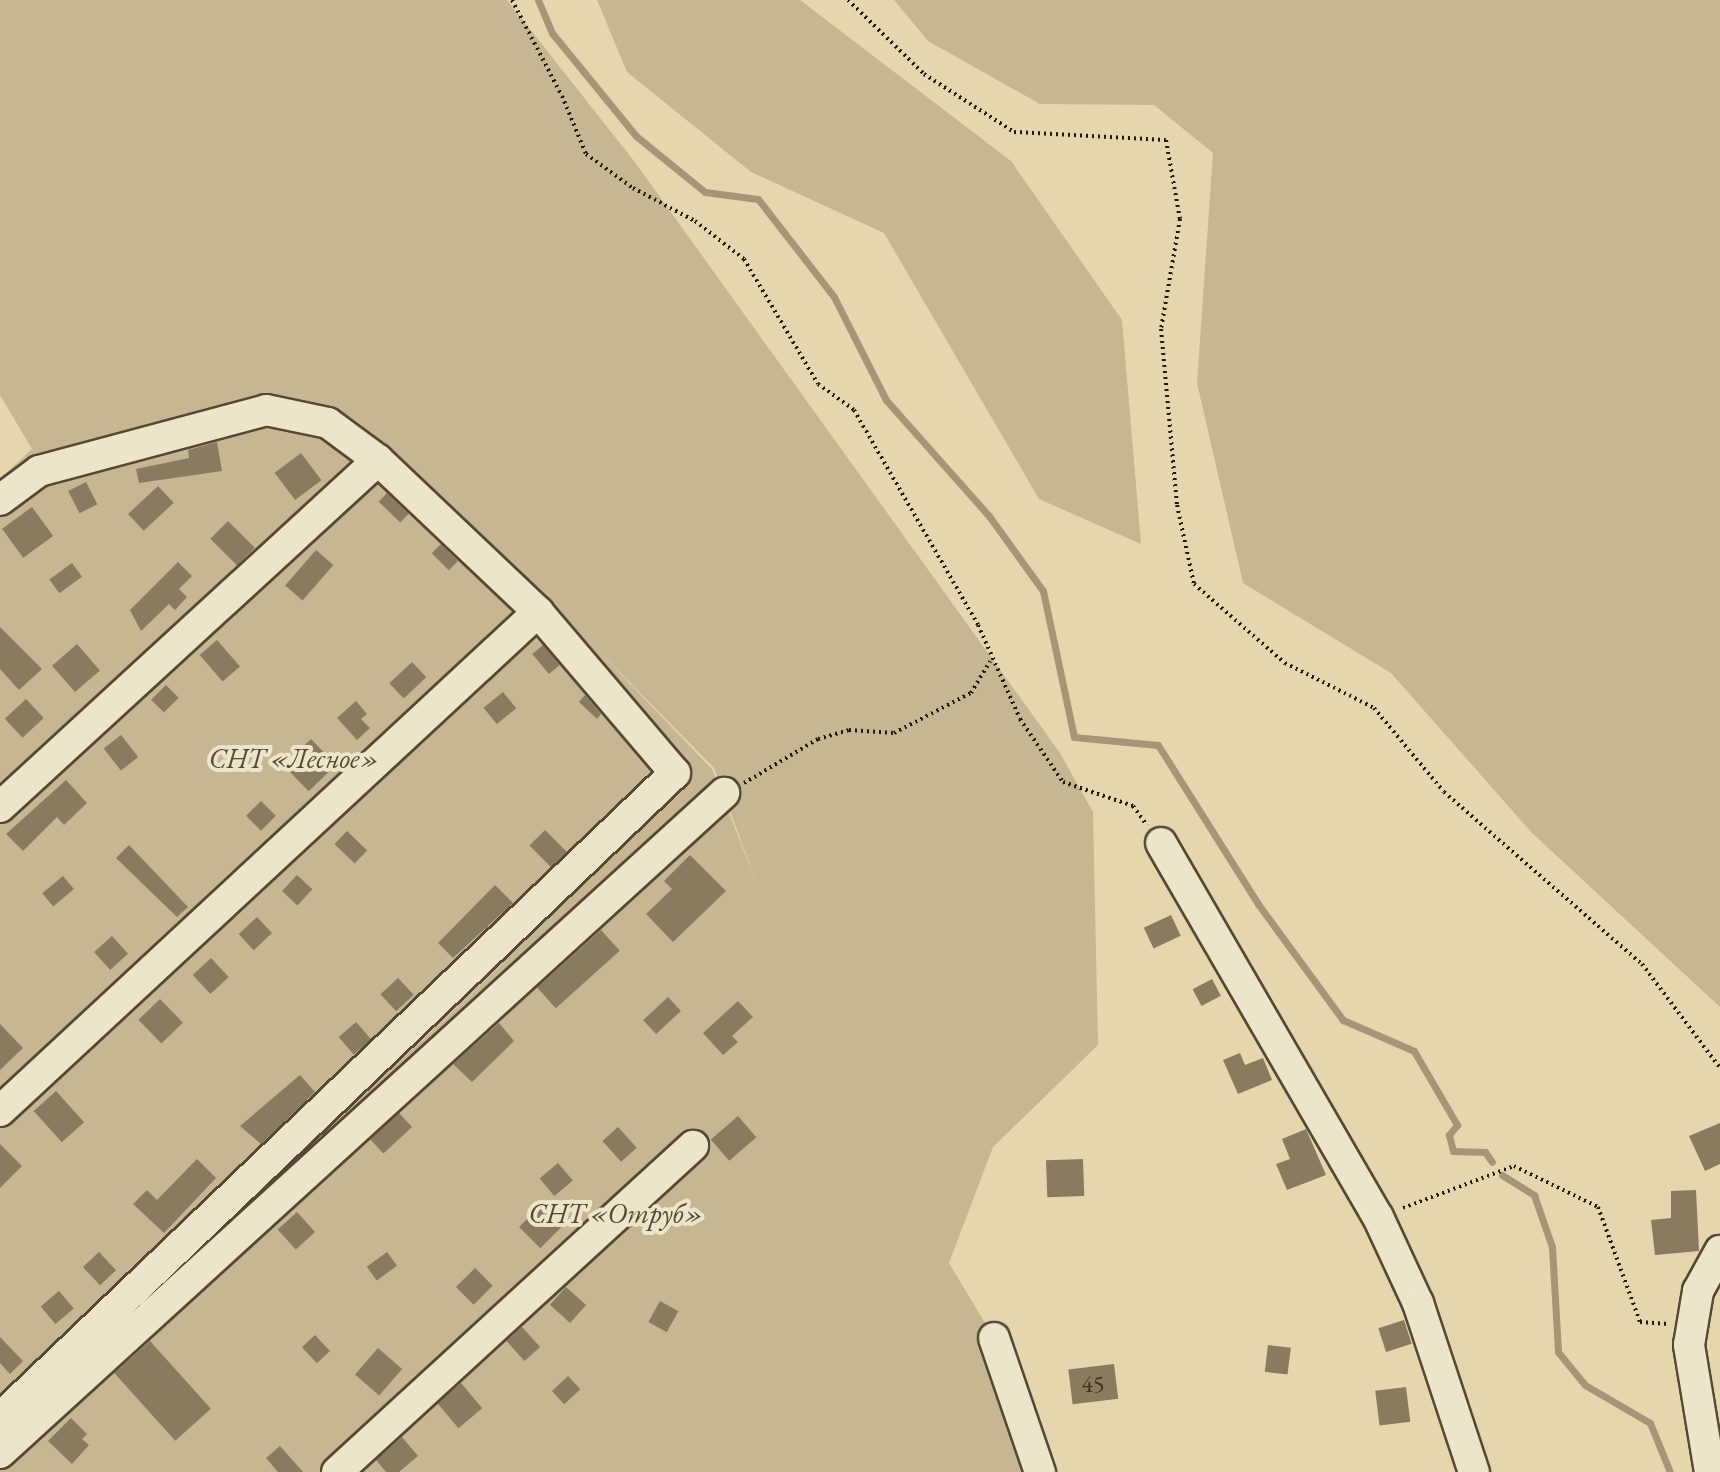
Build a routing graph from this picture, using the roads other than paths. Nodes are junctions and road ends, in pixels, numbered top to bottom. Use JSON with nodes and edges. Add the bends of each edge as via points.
{"nodes":[{"id":1,"x":378,"y":460,"type":"junction"},
{"id":2,"x":0,"y":500,"type":"edge"},
{"id":3,"x":538,"y":612,"type":"junction"},
{"id":4,"x":724,"y":793,"type":"road end"},
{"id":5,"x":0,"y":807,"type":"edge"},
{"id":6,"x":1161,"y":843,"type":"road end"},
{"id":7,"x":0,"y":1111,"type":"edge"},
{"id":8,"x":693,"y":1146,"type":"dead end"},
{"id":9,"x":1720,"y":1251,"type":"edge"},
{"id":10,"x":994,"y":1338,"type":"dead end"},
{"id":11,"x":0,"y":1418,"type":"edge"},
{"id":12,"x":0,"y":1453,"type":"edge"},
{"id":13,"x":337,"y":1472,"type":"edge"},
{"id":14,"x":1040,"y":1472,"type":"edge"},
{"id":15,"x":1474,"y":1472,"type":"edge"},
{"id":16,"x":1710,"y":1472,"type":"edge"}],
"edges":[{"from":1,"to":2,"type":"street","via":[[328,423],[266,410],[39,471]]},
{"from":1,"to":3,"type":"street"},
{"from":1,"to":5,"type":"street"},
{"from":3,"to":7,"type":"street"},
{"from":3,"to":11,"type":"street","via":[[675,773]]},
{"from":4,"to":12,"type":"street"},
{"from":6,"to":15,"type":"street","via":[[1378,1217],[1418,1303]]},
{"from":8,"to":13,"type":"street"},
{"from":9,"to":16,"type":"street","via":[[1698,1291],[1689,1345]]},
{"from":10,"to":14,"type":"street"}]}
